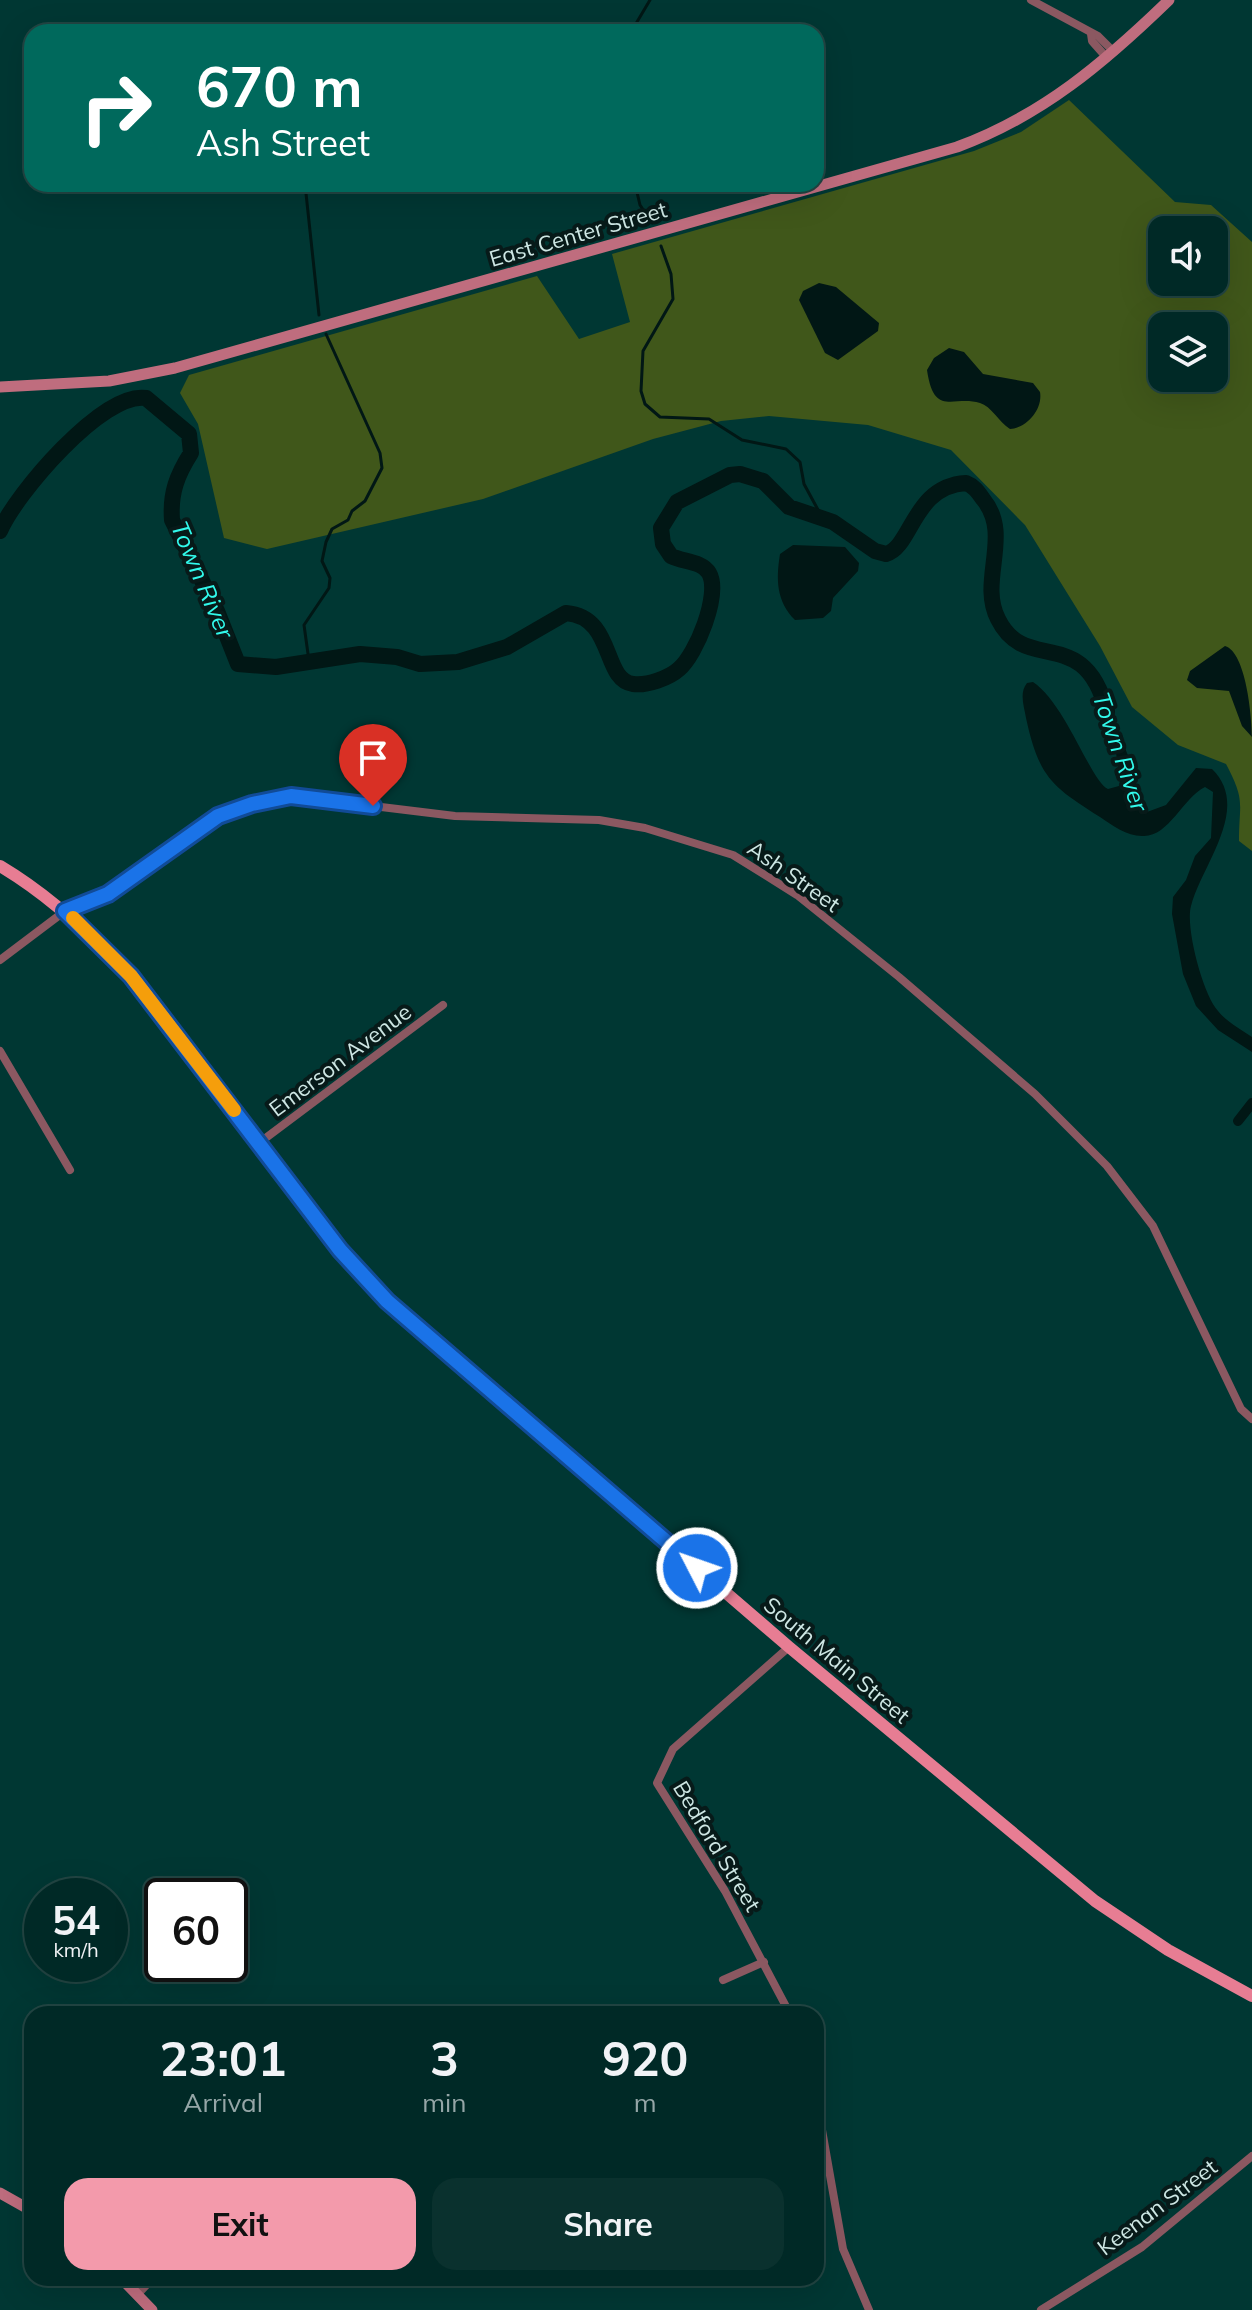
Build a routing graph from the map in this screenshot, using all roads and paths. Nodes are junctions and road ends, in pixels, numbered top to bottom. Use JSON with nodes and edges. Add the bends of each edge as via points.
{"nodes":[{"id":1,"x":1031,"y":0,"type":"edge"},
{"id":2,"x":1169,"y":0,"type":"edge"},
{"id":3,"x":1111,"y":55,"type":"junction"},
{"id":4,"x":824,"y":185,"type":"edge"},
{"id":5,"x":800,"y":192,"type":"edge"},
{"id":6,"x":0,"y":387,"type":"edge"},
{"id":7,"x":0,"y":866,"type":"edge"},
{"id":8,"x":65,"y":911,"type":"junction"},
{"id":9,"x":0,"y":960,"type":"edge"},
{"id":10,"x":443,"y":1005,"type":"dead end"},
{"id":11,"x":0,"y":1051,"type":"edge"},
{"id":12,"x":259,"y":1143,"type":"junction"},
{"id":13,"x":70,"y":1170,"type":"dead end"},
{"id":14,"x":1252,"y":1419,"type":"edge"},
{"id":15,"x":789,"y":1647,"type":"junction"},
{"id":16,"x":764,"y":1962,"type":"junction"},
{"id":17,"x":723,"y":1980,"type":"dead end"},
{"id":18,"x":1252,"y":1996,"type":"edge"},
{"id":19,"x":786,"y":2006,"type":"edge"},
{"id":20,"x":824,"y":2141,"type":"edge"},
{"id":21,"x":1252,"y":2156,"type":"edge"},
{"id":22,"x":0,"y":2193,"type":"edge"},
{"id":23,"x":24,"y":2206,"type":"edge"},
{"id":24,"x":130,"y":2286,"type":"edge"},
{"id":25,"x":146,"y":2286,"type":"edge"},
{"id":26,"x":138,"y":2294,"type":"junction"},
{"id":27,"x":152,"y":2310,"type":"edge"},
{"id":28,"x":869,"y":2310,"type":"edge"},
{"id":29,"x":1041,"y":2310,"type":"edge"}],
"edges":[{"from":1,"to":3,"type":"street","via":[[1065,15]]},
{"from":2,"to":3,"type":"main road","name":"East Center Street"},
{"from":3,"to":4,"type":"main road","name":"East Center Street","via":[[1019,121],[938,153]]},
{"from":5,"to":6,"type":"main road","name":"East Center Street","via":[[158,373]]},
{"from":7,"to":8,"type":"main road","name":"South Main Street"},
{"from":8,"to":9,"type":"street","name":"Ash Street"},
{"from":8,"to":12,"type":"main road","name":"South Main Street","via":[[131,976]]},
{"from":8,"to":14,"type":"street","name":"Ash Street","via":[[108,894],[218,816],[291,796],[455,816],[599,820],[733,855],[797,895],[899,977],[1035,1094],[1107,1166],[1153,1226],[1241,1409]]},
{"from":10,"to":12,"type":"street","name":"Emerson Avenue"},
{"from":11,"to":13,"type":"street"},
{"from":12,"to":15,"type":"main road","name":"South Main Street","via":[[340,1250],[387,1301]]},
{"from":15,"to":16,"type":"street","name":"Bedford Street","via":[[673,1749],[657,1783]]},
{"from":15,"to":18,"type":"main road","name":"South Main Street","via":[[1095,1901],[1168,1950]]},
{"from":16,"to":17,"type":"street"},
{"from":16,"to":19,"type":"street","name":"Bedford Street"},
{"from":20,"to":28,"type":"street","via":[[843,2249]]},
{"from":21,"to":29,"type":"street","name":"Keenan Street","via":[[1142,2247]]},
{"from":22,"to":23,"type":"main road"},
{"from":24,"to":26,"type":"main road"},
{"from":25,"to":26,"type":"street"},
{"from":26,"to":27,"type":"main road"}]}
